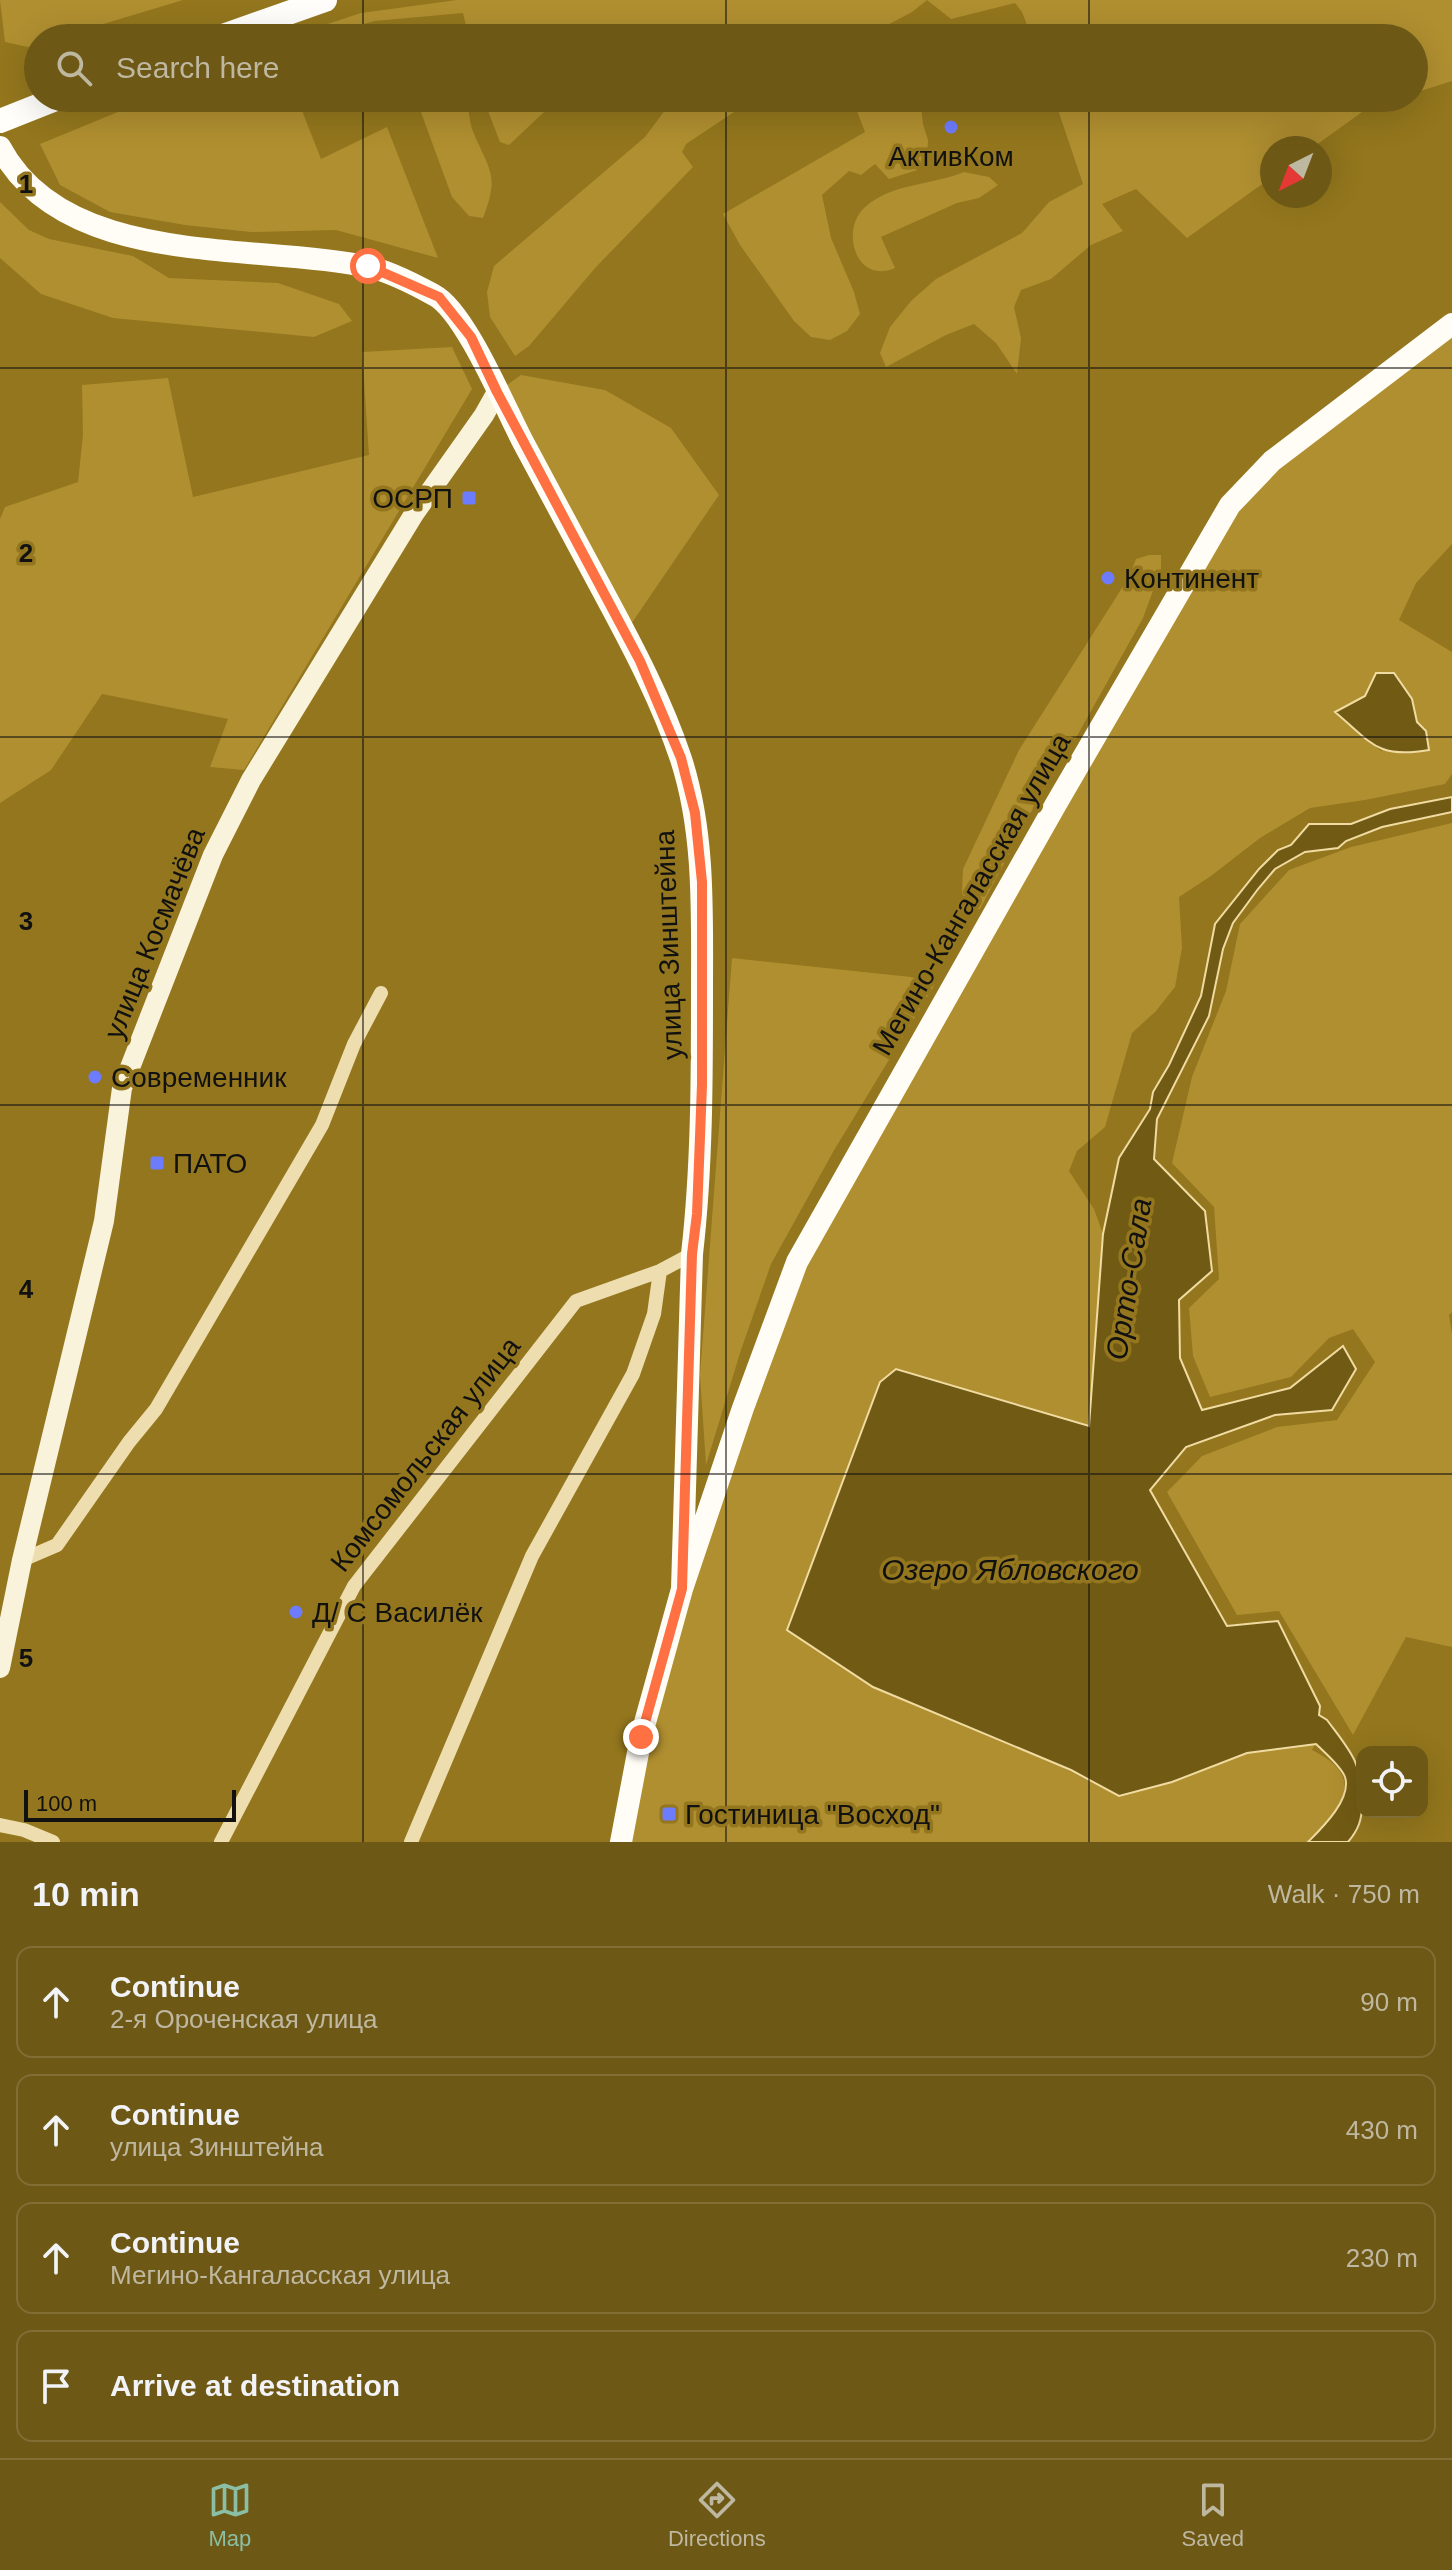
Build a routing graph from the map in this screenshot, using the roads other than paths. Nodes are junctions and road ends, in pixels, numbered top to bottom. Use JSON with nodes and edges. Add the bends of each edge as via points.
{"nodes":[{"id":1,"x":325,"y":0,"type":"edge"},
{"id":2,"x":257,"y":24,"type":"edge"},
{"id":3,"x":24,"y":111,"type":"edge"},
{"id":4,"x":0,"y":121,"type":"edge"},
{"id":5,"x":0,"y":147,"type":"edge"},
{"id":6,"x":1452,"y":324,"type":"edge"},
{"id":7,"x":497,"y":392,"type":"junction"},
{"id":8,"x":381,"y":993,"type":"dead end"},
{"id":9,"x":692,"y":1254,"type":"junction"},
{"id":10,"x":660,"y":1271,"type":"junction"},
{"id":11,"x":22,"y":1560,"type":"junction"},
{"id":12,"x":682,"y":1589,"type":"junction"},
{"id":13,"x":0,"y":1668,"type":"edge"},
{"id":14,"x":0,"y":1825,"type":"edge"},
{"id":15,"x":53,"y":1842,"type":"edge"},
{"id":16,"x":221,"y":1842,"type":"edge"},
{"id":17,"x":411,"y":1842,"type":"edge"},
{"id":18,"x":621,"y":1842,"type":"edge"}],
"edges":[{"from":1,"to":2,"type":"highway"},
{"from":3,"to":4,"type":"highway"},
{"from":5,"to":7,"type":"main road","name":"улица Зинштейна","via":[[12,170],[51,204],[110,231],[165,244],[368,266],[439,297],[471,337]]},
{"from":6,"to":12,"type":"main road","name":"Мегино-Кангаласская улица","via":[[1272,461],[1230,505],[797,1262]]},
{"from":7,"to":9,"type":"main road","name":"улица Зинштейна","via":[[640,661],[681,758],[695,813],[702,882],[702,1085]]},
{"from":7,"to":11,"type":"main road","name":"улица Космачёва","via":[[414,514],[251,780],[213,855],[122,1088],[104,1221]]},
{"from":8,"to":11,"type":"street","via":[[322,1125],[156,1409],[57,1545]]},
{"from":9,"to":10,"type":"street","name":"Комсомольская улица"},
{"from":9,"to":12,"type":"main road","name":"Мегино-Кангаласская улица"},
{"from":10,"to":16,"type":"street","name":"Комсомольская улица","via":[[576,1301],[354,1586]]},
{"from":10,"to":17,"type":"street","via":[[654,1314],[633,1374],[532,1556]]},
{"from":11,"to":13,"type":"main road","name":"улица Космачёва"},
{"from":12,"to":18,"type":"main road","name":"Мегино-Кангаласская улица","via":[[641,1737]]},
{"from":14,"to":15,"type":"street"}]}
